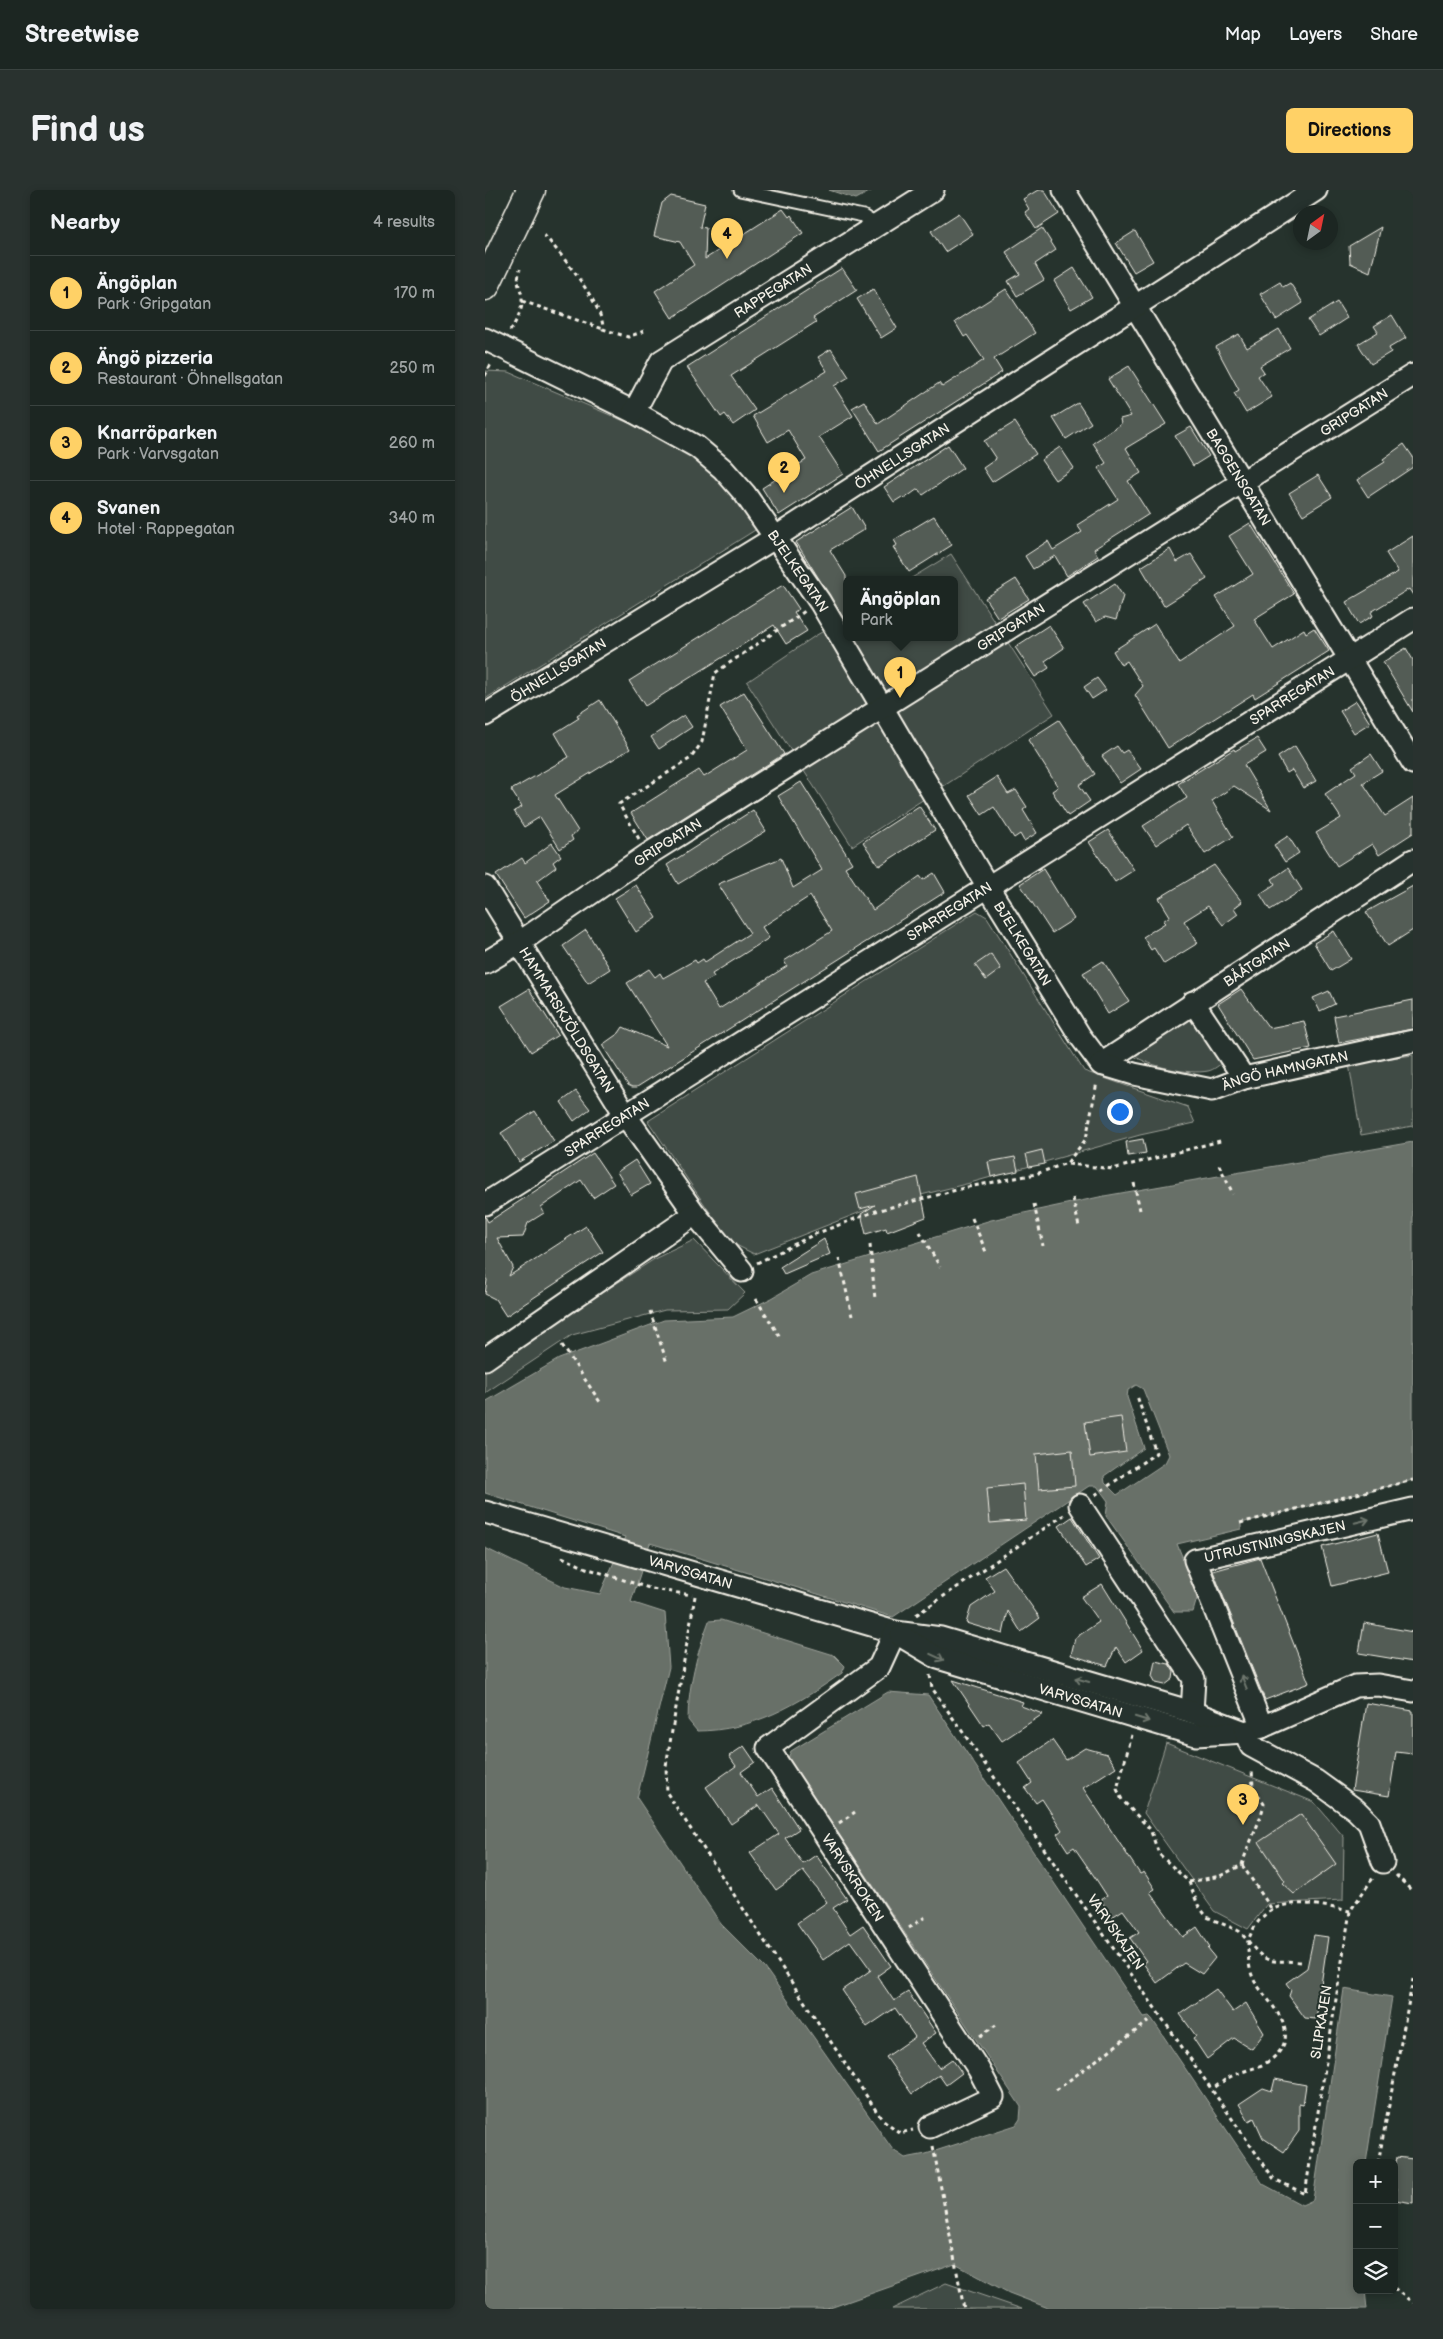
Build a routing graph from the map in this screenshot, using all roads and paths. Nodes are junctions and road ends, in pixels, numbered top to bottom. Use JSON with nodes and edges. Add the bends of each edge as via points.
{"nodes":[{"id":1,"x":531,"y":190,"type":"edge"},
{"id":2,"x":740,"y":190,"type":"edge"},
{"id":3,"x":933,"y":190,"type":"edge"},
{"id":4,"x":1064,"y":190,"type":"edge"},
{"id":5,"x":1316,"y":190,"type":"edge"},
{"id":6,"x":877,"y":225,"type":"junction"},
{"id":7,"x":544,"y":235,"type":"dead end"},
{"id":8,"x":522,"y":260,"type":"dead end"},
{"id":9,"x":485,"y":286,"type":"edge"},
{"id":10,"x":522,"y":301,"type":"junction"},
{"id":11,"x":1134,"y":306,"type":"junction"},
{"id":12,"x":603,"y":329,"type":"junction"},
{"id":13,"x":644,"y":331,"type":"dead end"},
{"id":14,"x":493,"y":343,"type":"edge"},
{"id":15,"x":1413,"y":375,"type":"edge"},
{"id":16,"x":485,"y":376,"type":"edge"},
{"id":17,"x":634,"y":412,"type":"junction"},
{"id":18,"x":1241,"y":482,"type":"junction"},
{"id":19,"x":775,"y":536,"type":"junction"},
{"id":20,"x":820,"y":602,"type":"junction"},
{"id":21,"x":1413,"y":619,"type":"edge"},
{"id":22,"x":1350,"y":659,"type":"junction"},
{"id":23,"x":882,"y":708,"type":"junction"},
{"id":24,"x":485,"y":715,"type":"edge"},
{"id":25,"x":1413,"y":763,"type":"edge"},
{"id":26,"x":647,"y":855,"type":"junction"},
{"id":27,"x":1413,"y":860,"type":"edge"},
{"id":28,"x":485,"y":887,"type":"edge"},
{"id":29,"x":988,"y":887,"type":"junction"},
{"id":30,"x":520,"y":942,"type":"junction"},
{"id":31,"x":485,"y":963,"type":"edge"},
{"id":32,"x":1193,"y":1002,"type":"junction"},
{"id":33,"x":1413,"y":1040,"type":"edge"},
{"id":34,"x":1101,"y":1064,"type":"junction"},
{"id":35,"x":1244,"y":1078,"type":"junction"},
{"id":36,"x":627,"y":1116,"type":"junction"},
{"id":37,"x":1225,"y":1140,"type":"dead end"},
{"id":38,"x":1067,"y":1163,"type":"junction"},
{"id":39,"x":1219,"y":1165,"type":"dead end"},
{"id":40,"x":1135,"y":1183,"type":"dead end"},
{"id":41,"x":1233,"y":1194,"type":"dead end"},
{"id":42,"x":1073,"y":1198,"type":"dead end"},
{"id":43,"x":485,"y":1204,"type":"edge"},
{"id":44,"x":1034,"y":1204,"type":"dead end"},
{"id":45,"x":1140,"y":1210,"type":"dead end"},
{"id":46,"x":695,"y":1214,"type":"junction"},
{"id":47,"x":972,"y":1218,"type":"dead end"},
{"id":48,"x":1079,"y":1227,"type":"dead end"},
{"id":49,"x":920,"y":1232,"type":"dead end"},
{"id":50,"x":870,"y":1245,"type":"dead end"},
{"id":51,"x":1043,"y":1246,"type":"dead end"},
{"id":52,"x":986,"y":1252,"type":"dead end"},
{"id":53,"x":839,"y":1258,"type":"dead end"},
{"id":54,"x":940,"y":1267,"type":"dead end"},
{"id":55,"x":743,"y":1271,"type":"joint"},
{"id":56,"x":756,"y":1299,"type":"dead end"},
{"id":57,"x":875,"y":1299,"type":"dead end"},
{"id":58,"x":650,"y":1311,"type":"dead end"},
{"id":59,"x":852,"y":1316,"type":"dead end"},
{"id":60,"x":780,"y":1337,"type":"dead end"},
{"id":61,"x":562,"y":1345,"type":"dead end"},
{"id":62,"x":485,"y":1359,"type":"edge"},
{"id":63,"x":667,"y":1362,"type":"dead end"},
{"id":64,"x":1137,"y":1396,"type":"dead end"},
{"id":65,"x":600,"y":1402,"type":"dead end"},
{"id":66,"x":1413,"y":1480,"type":"edge"},
{"id":67,"x":1087,"y":1500,"type":"junction"},
{"id":68,"x":1413,"y":1509,"type":"edge"},
{"id":69,"x":485,"y":1512,"type":"edge"},
{"id":70,"x":1240,"y":1523,"type":"dead end"},
{"id":71,"x":571,"y":1561,"type":"dead end"},
{"id":72,"x":674,"y":1591,"type":"dead end"},
{"id":73,"x":695,"y":1596,"type":"dead end"},
{"id":74,"x":895,"y":1632,"type":"junction"},
{"id":75,"x":929,"y":1667,"type":"dead end"},
{"id":76,"x":1413,"y":1691,"type":"edge"},
{"id":77,"x":1192,"y":1712,"type":"junction"},
{"id":78,"x":1134,"y":1728,"type":"dead end"},
{"id":79,"x":1254,"y":1729,"type":"junction"},
{"id":80,"x":1253,"y":1788,"type":"dead end"},
{"id":81,"x":855,"y":1812,"type":"dead end"},
{"id":82,"x":833,"y":1826,"type":"dead end"},
{"id":83,"x":1383,"y":1862,"type":"junction"},
{"id":84,"x":1242,"y":1865,"type":"junction"},
{"id":85,"x":1189,"y":1882,"type":"junction"},
{"id":86,"x":1413,"y":1892,"type":"edge"},
{"id":87,"x":1271,"y":1908,"type":"junction"},
{"id":88,"x":1350,"y":1911,"type":"junction"},
{"id":89,"x":925,"y":1917,"type":"dead end"},
{"id":90,"x":904,"y":1932,"type":"dead end"},
{"id":91,"x":1248,"y":1941,"type":"junction"},
{"id":92,"x":1300,"y":1962,"type":"dead end"},
{"id":93,"x":1413,"y":1979,"type":"edge"},
{"id":94,"x":1152,"y":2019,"type":"dead end"},
{"id":95,"x":996,"y":2025,"type":"dead end"},
{"id":96,"x":975,"y":2039,"type":"dead end"},
{"id":97,"x":1056,"y":2090,"type":"dead end"},
{"id":98,"x":1212,"y":2090,"type":"junction"},
{"id":99,"x":932,"y":2137,"type":"junction"},
{"id":100,"x":1379,"y":2159,"type":"edge"},
{"id":101,"x":1305,"y":2194,"type":"joint"},
{"id":102,"x":1398,"y":2291,"type":"edge"},
{"id":103,"x":1413,"y":2303,"type":"edge"},
{"id":104,"x":964,"y":2309,"type":"edge"}],
"edges":[{"from":1,"to":9,"type":"main road"},
{"from":2,"to":6,"type":"lane","via":[[863,216]]},
{"from":3,"to":6,"type":"street","name":"RAPPEGATAN"},
{"from":4,"to":11,"type":"street","name":"BAGGENSGATAN"},
{"from":5,"to":11,"type":"street","name":"ÖHNELLSGATAN"},
{"from":6,"to":17,"type":"street","name":"RAPPEGATAN","via":[[661,361]]},
{"from":7,"to":12,"type":"path","via":[[564,258],[592,301],[603,319]]},
{"from":8,"to":10,"type":"path","via":[[517,283]]},
{"from":10,"to":12,"type":"path"},
{"from":10,"to":14,"type":"path","via":[[517,319]]},
{"from":11,"to":18,"type":"street","name":"BAGGENSGATAN"},
{"from":11,"to":19,"type":"street","name":"ÖHNELLSGATAN"},
{"from":12,"to":13,"type":"path","via":[[628,337]]},
{"from":14,"to":16,"type":"path"},
{"from":14,"to":17,"type":"street","name":"BJELKEGATAN"},
{"from":15,"to":18,"type":"street","name":"GRIPGATAN"},
{"from":17,"to":19,"type":"street","name":"BJELKEGATAN","via":[[697,447],[723,469]]},
{"from":18,"to":22,"type":"street","name":"BAGGENSGATAN"},
{"from":18,"to":23,"type":"street","name":"GRIPGATAN"},
{"from":19,"to":20,"type":"street","name":"BJELKEGATAN"},
{"from":19,"to":24,"type":"street","name":"ÖHNELLSGATAN"},
{"from":20,"to":23,"type":"street","name":"BJELKEGATAN"},
{"from":20,"to":26,"type":"path","via":[[715,672],[701,742],[691,758],[619,804]]},
{"from":21,"to":22,"type":"street","name":"SPARREGATAN"},
{"from":22,"to":25,"type":"street","name":"BAGGENSGATAN"},
{"from":22,"to":29,"type":"street","name":"SPARREGATAN"},
{"from":23,"to":26,"type":"street","name":"GRIPGATAN"},
{"from":23,"to":29,"type":"street","name":"BJELKEGATAN"},
{"from":26,"to":30,"type":"street","name":"GRIPGATAN"},
{"from":27,"to":32,"type":"street","name":"BÅÅTGATAN"},
{"from":28,"to":30,"type":"street","name":"HAMMARSKJÖLDSGATAN"},
{"from":29,"to":34,"type":"street","name":"BJELKEGATAN","via":[[1080,1036]]},
{"from":29,"to":36,"type":"street","name":"SPARREGATAN"},
{"from":30,"to":31,"type":"street","name":"GRIPGATAN"},
{"from":30,"to":36,"type":"street","name":"HAMMARSKJÖLDSGATAN"},
{"from":32,"to":34,"type":"street","name":"BÅÅTGATAN"},
{"from":32,"to":35,"type":"street"},
{"from":33,"to":35,"type":"street","name":"ÄNGÖ HAMNGATAN"},
{"from":34,"to":35,"type":"street","name":"ÄNGÖ HAMNGATAN","via":[[1212,1090]]},
{"from":34,"to":38,"type":"path","via":[[1086,1139]]},
{"from":36,"to":43,"type":"street","name":"SPARREGATAN"},
{"from":36,"to":46,"type":"street","name":"HAMMARSKJÖLDSGATAN"},
{"from":37,"to":38,"type":"path","via":[[1113,1170]]},
{"from":38,"to":55,"type":"path","via":[[1036,1174],[876,1211],[815,1234]]},
{"from":39,"to":41,"type":"path"},
{"from":40,"to":45,"type":"path"},
{"from":42,"to":48,"type":"path"},
{"from":44,"to":51,"type":"path"},
{"from":46,"to":55,"type":"street","name":"HAMMARSKJÖLDSGATAN"},
{"from":46,"to":62,"type":"street"},
{"from":47,"to":52,"type":"path"},
{"from":49,"to":54,"type":"path"},
{"from":50,"to":57,"type":"path"},
{"from":53,"to":59,"type":"path"},
{"from":56,"to":60,"type":"path"},
{"from":58,"to":63,"type":"path"},
{"from":61,"to":65,"type":"path"},
{"from":64,"to":67,"type":"path","via":[[1156,1452]]},
{"from":66,"to":70,"type":"path"},
{"from":67,"to":74,"type":"path","via":[[923,1609]]},
{"from":67,"to":77,"type":"street","via":[[1194,1679]]},
{"from":79,"to":68,"type":"street","name":"UTRUSTNINGSKAJEN","one_way":true,"via":[[1195,1560]]},
{"from":69,"to":74,"type":"street","name":"VARVSGATAN"},
{"from":71,"to":72,"type":"path","via":[[652,1589]]},
{"from":73,"to":99,"type":"path","via":[[666,1766],[667,1793],[881,2118],[900,2133]]},
{"from":77,"to":74,"type":"street","name":"VARVSGATAN","one_way":true,"via":[[941,1638]]},
{"from":74,"to":79,"type":"street","name":"VARVSGATAN","one_way":true,"via":[[938,1658],[1196,1735]]},
{"from":74,"to":99,"type":"street","name":"VARVSKROKEN","via":[[879,1667],[768,1748],[979,2070],[993,2097]]},
{"from":75,"to":98,"type":"path","name":"VARVSKAJEN","via":[[932,1688]]},
{"from":76,"to":79,"type":"street","name":"VARVSGATAN","via":[[1378,1685],[1355,1686]]},
{"from":77,"to":79,"type":"street","name":"VARVSGATAN"},
{"from":78,"to":85,"type":"path","via":[[1117,1789],[1128,1808],[1150,1829],[1159,1854]]},
{"from":79,"to":83,"type":"street","via":[[1251,1746],[1316,1781],[1369,1823]]},
{"from":80,"to":84,"type":"path","via":[[1263,1804]]},
{"from":81,"to":82,"type":"path"},
{"from":83,"to":86,"type":"path"},
{"from":83,"to":88,"type":"path","name":"SLIPKAJEN"},
{"from":84,"to":85,"type":"path","via":[[1220,1876]]},
{"from":84,"to":87,"type":"path"},
{"from":85,"to":91,"type":"path","via":[[1198,1905],[1207,1917],[1239,1931]]},
{"from":87,"to":88,"type":"path","via":[[1320,1905]]},
{"from":87,"to":91,"type":"path","via":[[1253,1926]]},
{"from":88,"to":101,"type":"path","name":"SLIPKAJEN"},
{"from":89,"to":90,"type":"path"},
{"from":91,"to":92,"type":"path","via":[[1257,1953],[1271,1962]]},
{"from":91,"to":98,"type":"path","via":[[1249,1966],[1255,1981],[1276,2007],[1283,2023],[1285,2041],[1275,2057],[1260,2067],[1232,2075]]},
{"from":93,"to":100,"type":"path"},
{"from":94,"to":97,"type":"path"},
{"from":95,"to":96,"type":"path"},
{"from":98,"to":101,"type":"path","name":"VARVSKAJEN","via":[[1274,2179]]},
{"from":99,"to":104,"type":"path"},
{"from":102,"to":103,"type":"path"}]}
